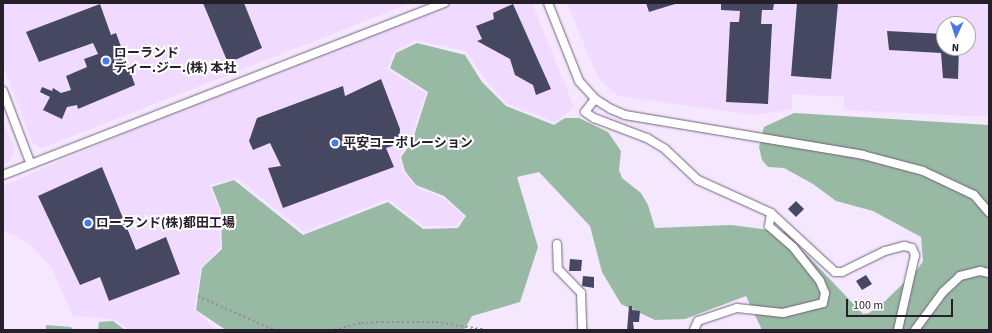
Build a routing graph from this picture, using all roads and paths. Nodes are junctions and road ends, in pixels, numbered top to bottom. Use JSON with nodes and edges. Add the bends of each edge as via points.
{"nodes":[{"id":1,"x":445,"y":3,"type":"edge"},
{"id":2,"x":548,"y":3,"type":"edge"},
{"id":3,"x":3,"y":91,"type":"edge"},
{"id":4,"x":595,"y":99,"type":"junction"},
{"id":5,"x":30,"y":162,"type":"junction"},
{"id":6,"x":3,"y":174,"type":"edge"},
{"id":7,"x":989,"y":212,"type":"edge"},
{"id":8,"x":771,"y":213,"type":"junction"},
{"id":9,"x":557,"y":244,"type":"dead end"},
{"id":10,"x":989,"y":273,"type":"edge"},
{"id":11,"x":198,"y":296,"type":"dead end"},
{"id":12,"x":274,"y":330,"type":"edge"},
{"id":13,"x":334,"y":330,"type":"edge"},
{"id":14,"x":486,"y":330,"type":"edge"},
{"id":15,"x":582,"y":330,"type":"edge"},
{"id":16,"x":694,"y":330,"type":"edge"},
{"id":17,"x":898,"y":330,"type":"edge"},
{"id":18,"x":915,"y":330,"type":"edge"}],
"edges":[{"from":1,"to":5,"type":"street"},
{"from":2,"to":4,"type":"street","via":[[579,81]]},
{"from":3,"to":5,"type":"street"},
{"from":4,"to":7,"type":"street","via":[[625,115],[863,155],[923,171],[974,195]]},
{"from":4,"to":8,"type":"street","via":[[585,112],[594,118],[647,138],[665,149],[698,180]]},
{"from":5,"to":6,"type":"street"},
{"from":8,"to":16,"type":"street","via":[[772,230],[793,247],[820,281],[825,292],[823,303],[783,313],[737,308],[698,321]]},
{"from":8,"to":17,"type":"street","via":[[835,272],[842,272],[885,251],[904,246],[912,248],[914,255]]},
{"from":9,"to":15,"type":"street","via":[[558,269],[581,293]]},
{"from":10,"to":18,"type":"street","via":[[980,271],[960,276],[942,292]]},
{"from":11,"to":12,"type":"path"},
{"from":13,"to":14,"type":"path","via":[[361,323],[436,322]]}]}
